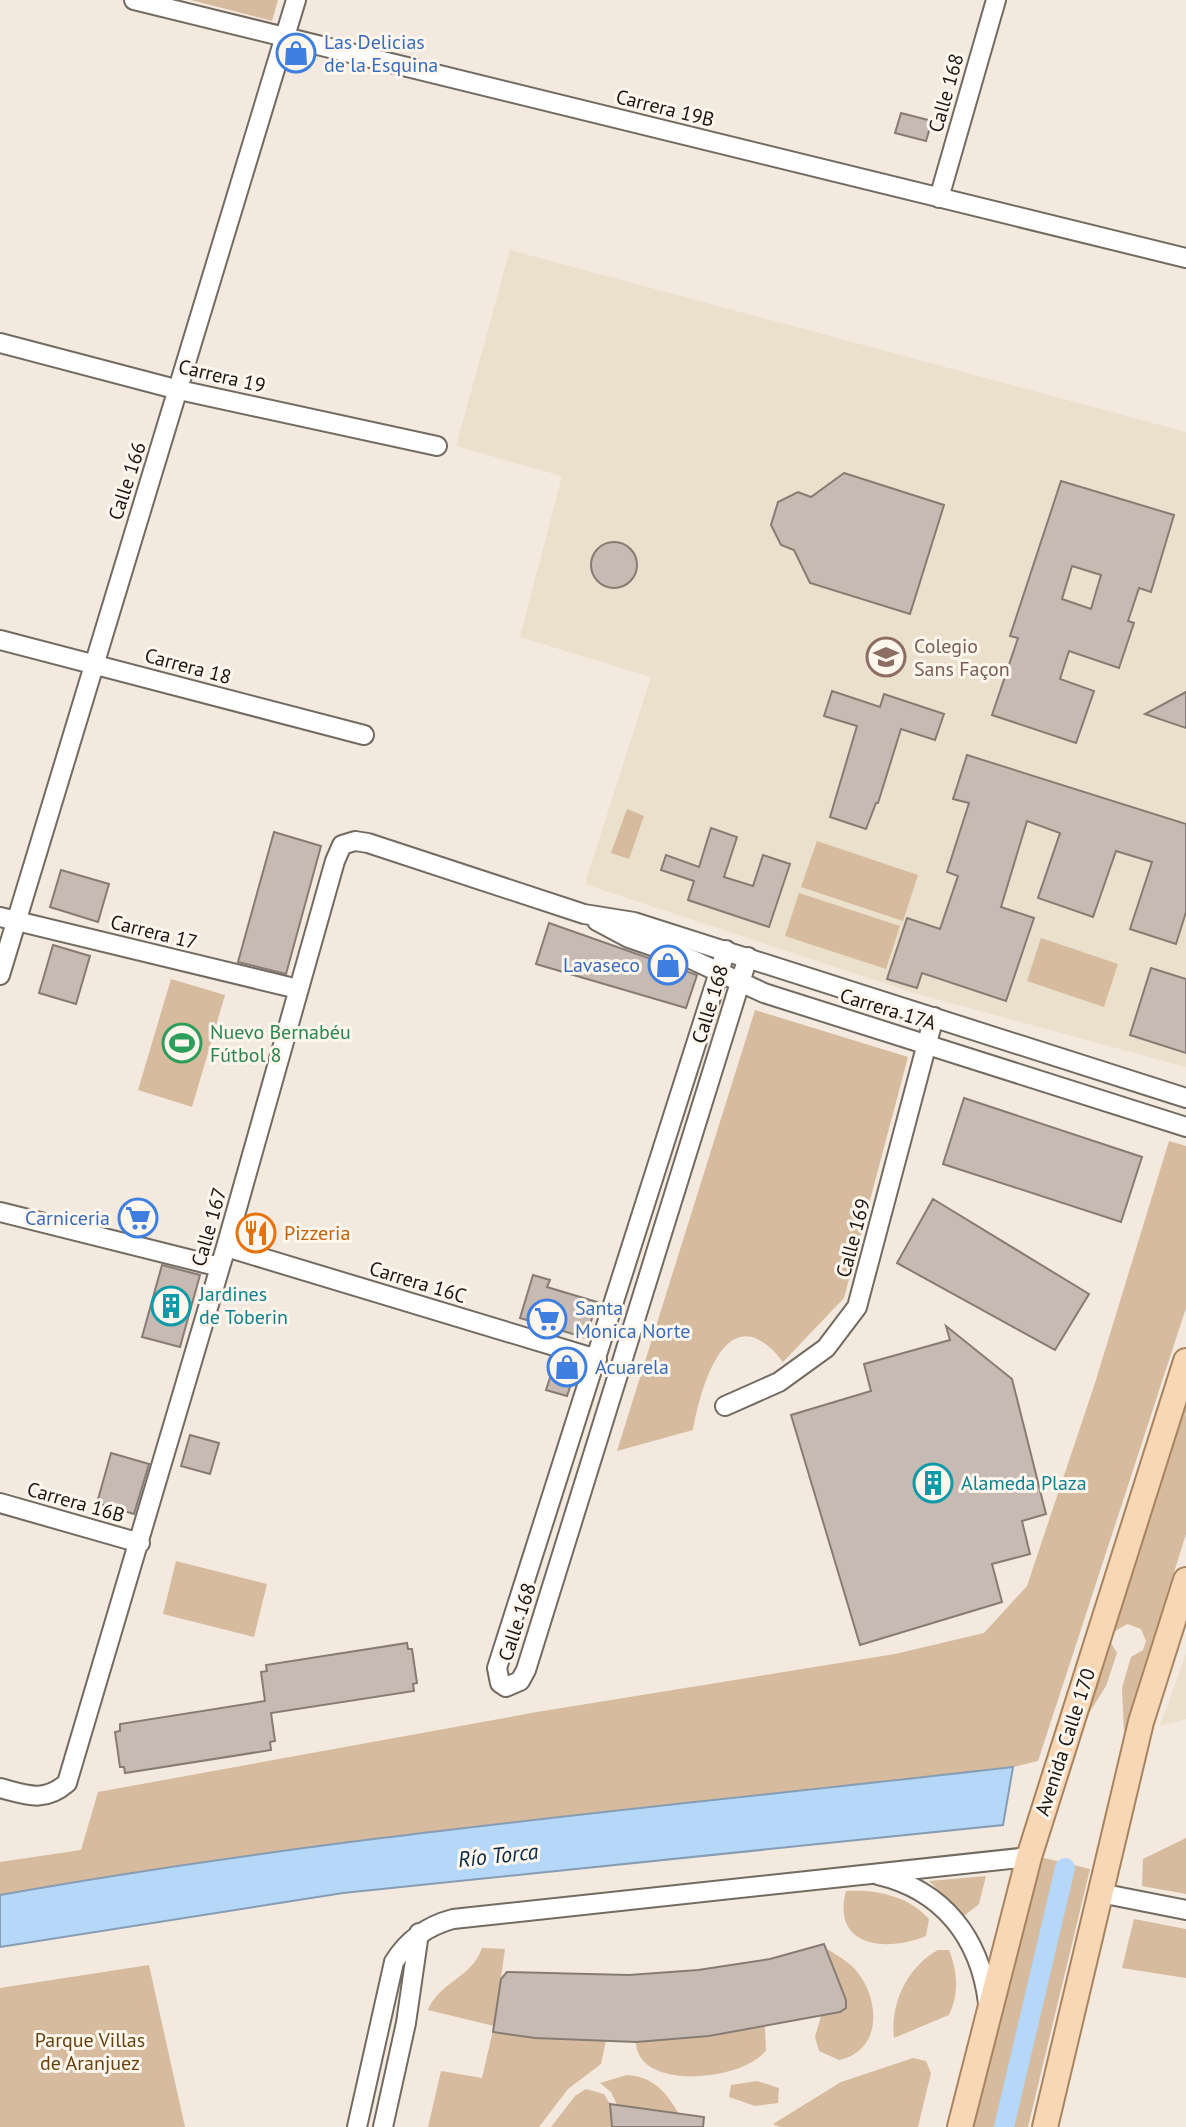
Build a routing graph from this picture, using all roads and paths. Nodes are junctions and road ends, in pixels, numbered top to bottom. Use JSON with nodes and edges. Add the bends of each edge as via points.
{"nodes":[{"id":1,"x":134,"y":0,"type":"edge"},
{"id":2,"x":296,"y":0,"type":"edge"},
{"id":3,"x":996,"y":0,"type":"edge"},
{"id":4,"x":284,"y":37,"type":"junction"},
{"id":5,"x":939,"y":198,"type":"junction"},
{"id":6,"x":1186,"y":258,"type":"edge"},
{"id":7,"x":0,"y":343,"type":"edge"},
{"id":8,"x":179,"y":390,"type":"junction"},
{"id":9,"x":437,"y":446,"type":"dead end"},
{"id":10,"x":0,"y":640,"type":"edge"},
{"id":11,"x":93,"y":663,"type":"junction"},
{"id":12,"x":364,"y":735,"type":"dead end"},
{"id":13,"x":368,"y":843,"type":"joint"},
{"id":14,"x":584,"y":914,"type":"junction"},
{"id":15,"x":8,"y":919,"type":"edge"},
{"id":16,"x":726,"y":950,"type":"junction"},
{"id":17,"x":748,"y":957,"type":"junction"},
{"id":18,"x":719,"y":972,"type":"junction"},
{"id":19,"x":0,"y":975,"type":"edge"},
{"id":20,"x":740,"y":982,"type":"junction"},
{"id":21,"x":298,"y":989,"type":"junction"},
{"id":22,"x":934,"y":1017,"type":"junction"},
{"id":23,"x":927,"y":1045,"type":"junction"},
{"id":24,"x":1186,"y":1098,"type":"edge"},
{"id":25,"x":1186,"y":1127,"type":"edge"},
{"id":26,"x":0,"y":1212,"type":"edge"},
{"id":27,"x":226,"y":1247,"type":"junction"},
{"id":28,"x":220,"y":1267,"type":"junction"},
{"id":29,"x":597,"y":1359,"type":"junction"},
{"id":30,"x":1186,"y":1361,"type":"edge"},
{"id":31,"x":725,"y":1406,"type":"dead end"},
{"id":32,"x":0,"y":1503,"type":"edge"},
{"id":33,"x":140,"y":1543,"type":"junction"},
{"id":34,"x":1186,"y":1580,"type":"edge"},
{"id":35,"x":0,"y":1788,"type":"edge"},
{"id":36,"x":1029,"y":1857,"type":"junction"},
{"id":37,"x":859,"y":1873,"type":"junction"},
{"id":38,"x":1100,"y":1893,"type":"junction"},
{"id":39,"x":1186,"y":1910,"type":"edge"},
{"id":40,"x":419,"y":1933,"type":"junction"},
{"id":41,"x":989,"y":2006,"type":"junction"},
{"id":42,"x":357,"y":2127,"type":"edge"},
{"id":43,"x":383,"y":2127,"type":"edge"},
{"id":44,"x":960,"y":2127,"type":"edge"},
{"id":45,"x":1045,"y":2127,"type":"edge"}],
"edges":[{"from":1,"to":4,"type":"street","name":"Carrera 19B"},
{"from":2,"to":4,"type":"street","name":"Calle 166"},
{"from":3,"to":5,"type":"street","name":"Calle 168"},
{"from":4,"to":5,"type":"street","name":"Carrera 19B"},
{"from":4,"to":8,"type":"street","name":"Calle 166"},
{"from":5,"to":6,"type":"street","name":"Carrera 19B"},
{"from":7,"to":8,"type":"street","name":"Carrera 19"},
{"from":8,"to":9,"type":"street","name":"Carrera 19"},
{"from":8,"to":11,"type":"street","name":"Calle 166"},
{"from":10,"to":11,"type":"street","name":"Carrera 18"},
{"from":11,"to":12,"type":"street","name":"Carrera 18"},
{"from":11,"to":15,"type":"street","name":"Calle 166"},
{"from":13,"to":14,"type":"street","name":"Carrera 17A"},
{"from":13,"to":21,"type":"street","name":"Calle 167","via":[[342,845]]},
{"from":14,"to":16,"type":"street","name":"Carrera 17A","via":[[634,922]]},
{"from":14,"to":18,"type":"street","name":"Carrera 17A","via":[[629,938]]},
{"from":15,"to":19,"type":"street","name":"Calle 166"},
{"from":15,"to":21,"type":"street","name":"Carrera 17"},
{"from":16,"to":17,"type":"street","name":"Carrera 17A"},
{"from":16,"to":18,"type":"street","name":"Calle 168"},
{"from":17,"to":20,"type":"street","name":"Calle 168"},
{"from":17,"to":22,"type":"street","name":"Carrera 17A"},
{"from":18,"to":20,"type":"street","name":"Carrera 17A"},
{"from":18,"to":29,"type":"street","name":"Calle 168"},
{"from":20,"to":23,"type":"street","name":"Carrera 17A"},
{"from":20,"to":29,"type":"street","name":"Calle 168","via":[[526,1670],[520,1681],[506,1687],[497,1668]]},
{"from":21,"to":27,"type":"street","name":"Calle 167"},
{"from":22,"to":23,"type":"street","name":"Calle 169"},
{"from":22,"to":24,"type":"street","name":"Carrera 17A"},
{"from":23,"to":25,"type":"street","name":"Carrera 17A"},
{"from":23,"to":31,"type":"street","name":"Calle 169","via":[[857,1307],[826,1348],[779,1382]]},
{"from":26,"to":28,"type":"street"},
{"from":27,"to":28,"type":"street","name":"Calle 167"},
{"from":27,"to":29,"type":"street","name":"Carrera 16C"},
{"from":28,"to":33,"type":"street","name":"Calle 167"},
{"from":30,"to":36,"type":"main road","name":"Avenida Calle 170"},
{"from":32,"to":33,"type":"street","name":"Carrera 16B"},
{"from":33,"to":35,"type":"street","name":"Calle 167","via":[[67,1783],[37,1798]]},
{"from":34,"to":38,"type":"main road","via":[[1141,1722]]},
{"from":36,"to":37,"type":"street"},
{"from":36,"to":41,"type":"main road","name":"Avenida Calle 170"},
{"from":37,"to":40,"type":"street","via":[[453,1919]]},
{"from":37,"to":41,"type":"street","via":[[909,1884],[951,1914],[981,1963]]},
{"from":38,"to":39,"type":"street"},
{"from":38,"to":45,"type":"main road"},
{"from":40,"to":42,"type":"street","via":[[400,1952],[389,1974]]},
{"from":40,"to":43,"type":"street"},
{"from":41,"to":44,"type":"main road","name":"Avenida Calle 170"}]}
